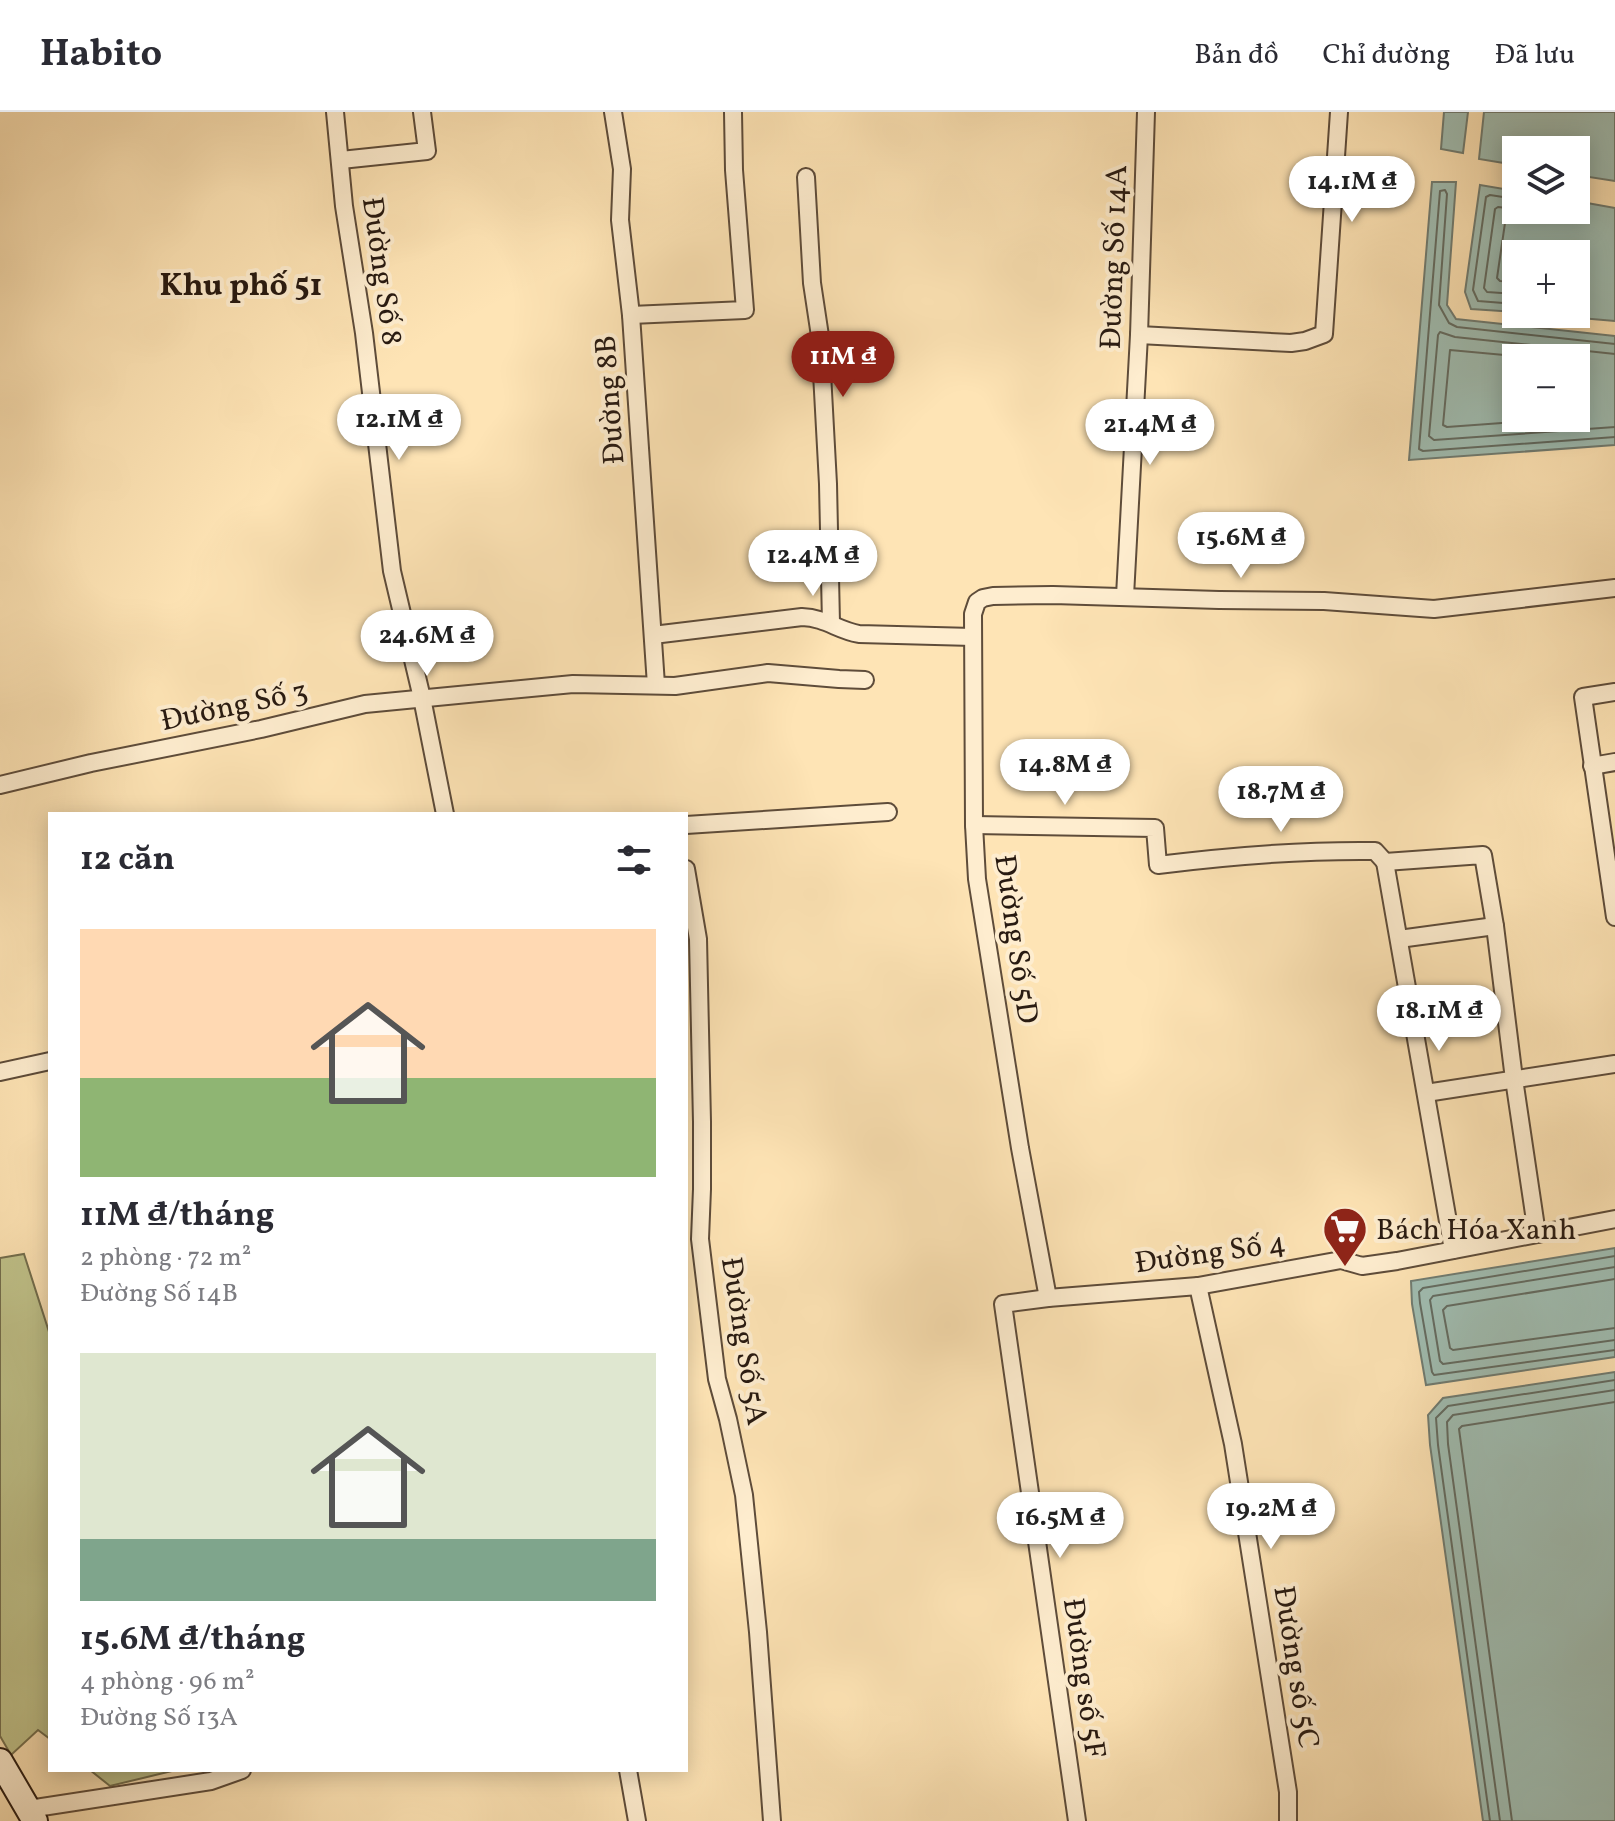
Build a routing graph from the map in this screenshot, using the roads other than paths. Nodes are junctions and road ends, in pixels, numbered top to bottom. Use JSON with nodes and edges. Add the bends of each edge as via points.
{"nodes":[{"id":1,"x":335,"y":112,"type":"edge"},
{"id":2,"x":422,"y":112,"type":"edge"},
{"id":3,"x":613,"y":112,"type":"edge"},
{"id":4,"x":733,"y":112,"type":"edge"},
{"id":5,"x":1146,"y":112,"type":"edge"},
{"id":6,"x":1339,"y":112,"type":"edge"},
{"id":7,"x":341,"y":160,"type":"junction"},
{"id":8,"x":806,"y":177,"type":"dead end"},
{"id":9,"x":631,"y":315,"type":"junction"},
{"id":10,"x":1139,"y":335,"type":"junction"},
{"id":11,"x":1615,"y":588,"type":"edge"},
{"id":12,"x":1125,"y":596,"type":"junction"},
{"id":13,"x":831,"y":623,"type":"junction"},
{"id":14,"x":653,"y":635,"type":"junction"},
{"id":15,"x":973,"y":637,"type":"junction"},
{"id":16,"x":865,"y":680,"type":"dead end"},
{"id":17,"x":656,"y":685,"type":"junction"},
{"id":18,"x":1615,"y":692,"type":"edge"},
{"id":19,"x":422,"y":698,"type":"junction"},
{"id":20,"x":1615,"y":762,"type":"edge"},
{"id":21,"x":1592,"y":766,"type":"junction"},
{"id":22,"x":0,"y":785,"type":"edge"},
{"id":23,"x":445,"y":812,"type":"edge"},
{"id":24,"x":888,"y":812,"type":"dead end"},
{"id":25,"x":688,"y":825,"type":"edge"},
{"id":26,"x":974,"y":825,"type":"junction"},
{"id":27,"x":1385,"y":862,"type":"junction"},
{"id":28,"x":688,"y":883,"type":"edge"},
{"id":29,"x":1615,"y":910,"type":"edge"},
{"id":30,"x":1495,"y":926,"type":"junction"},
{"id":31,"x":1399,"y":939,"type":"junction"},
{"id":32,"x":48,"y":1061,"type":"edge"},
{"id":33,"x":1615,"y":1064,"type":"edge"},
{"id":34,"x":0,"y":1072,"type":"edge"},
{"id":35,"x":1514,"y":1079,"type":"junction"},
{"id":36,"x":1426,"y":1093,"type":"junction"},
{"id":37,"x":1615,"y":1219,"type":"edge"},
{"id":38,"x":1537,"y":1234,"type":"junction"},
{"id":39,"x":1453,"y":1250,"type":"junction"},
{"id":40,"x":1198,"y":1286,"type":"junction"},
{"id":41,"x":1048,"y":1298,"type":"junction"},
{"id":42,"x":0,"y":1761,"type":"edge"},
{"id":43,"x":236,"y":1772,"type":"edge"},
{"id":44,"x":628,"y":1772,"type":"edge"},
{"id":45,"x":32,"y":1815,"type":"edge"},
{"id":46,"x":637,"y":1821,"type":"edge"},
{"id":47,"x":772,"y":1821,"type":"edge"},
{"id":48,"x":1077,"y":1821,"type":"edge"},
{"id":49,"x":1288,"y":1821,"type":"edge"}],
"edges":[{"from":1,"to":7,"type":"street","name":"Đường Số 8"},
{"from":2,"to":7,"type":"street","via":[[427,151]]},
{"from":3,"to":9,"type":"street","name":"Đường 8B"},
{"from":4,"to":9,"type":"street","via":[[745,310]]},
{"from":5,"to":10,"type":"street","name":"Đường Số 14A"},
{"from":6,"to":10,"type":"street","via":[[1324,334],[1291,343]]},
{"from":7,"to":19,"type":"street","name":"Đường Số 8","via":[[392,571]]},
{"from":8,"to":13,"type":"street","via":[[820,336]]},
{"from":9,"to":14,"type":"street","name":"Đường 8B"},
{"from":10,"to":12,"type":"street","name":"Đường Số 14A"},
{"from":11,"to":12,"type":"street","via":[[1434,609]]},
{"from":12,"to":15,"type":"street","name":"Đường Số 5D","via":[[983,598],[973,614]]},
{"from":13,"to":14,"type":"street","via":[[802,617]]},
{"from":13,"to":15,"type":"street","via":[[859,634]]},
{"from":14,"to":17,"type":"street","name":"Đường 8B"},
{"from":15,"to":26,"type":"street","name":"Đường Số 5D"},
{"from":16,"to":17,"type":"street","name":"Đường Số 3","via":[[768,673]]},
{"from":17,"to":19,"type":"street","name":"Đường Số 3","via":[[573,684]]},
{"from":18,"to":21,"type":"street","via":[[1583,697]]},
{"from":19,"to":22,"type":"street","name":"Đường Số 3","via":[[365,704]]},
{"from":19,"to":23,"type":"street","name":"Đường Số 8"},
{"from":20,"to":21,"type":"street"},
{"from":21,"to":29,"type":"street"},
{"from":24,"to":25,"type":"street"},
{"from":26,"to":27,"type":"street","via":[[1155,828],[1158,865],[1330,850],[1375,851]]},
{"from":26,"to":41,"type":"street","name":"Đường Số 5D","via":[[986,942]]},
{"from":27,"to":30,"type":"street","via":[[1483,855]]},
{"from":27,"to":31,"type":"street"},
{"from":28,"to":47,"type":"street","name":"Đường Số 5A","via":[[698,939],[700,1239],[717,1379],[744,1495]]},
{"from":30,"to":31,"type":"street"},
{"from":30,"to":35,"type":"street"},
{"from":31,"to":36,"type":"street"},
{"from":32,"to":34,"type":"street"},
{"from":33,"to":35,"type":"street"},
{"from":35,"to":36,"type":"street"},
{"from":35,"to":38,"type":"street"},
{"from":36,"to":39,"type":"street"},
{"from":37,"to":38,"type":"street","name":"Đường Số 4"},
{"from":38,"to":39,"type":"street","name":"Đường Số 4"},
{"from":39,"to":40,"type":"street","name":"Đường Số 4","via":[[1362,1266],[1341,1260]]},
{"from":40,"to":41,"type":"street","name":"Đường Số 4"},
{"from":40,"to":49,"type":"street","name":"Đường số 5C","via":[[1233,1444],[1288,1792]]},
{"from":41,"to":48,"type":"street","name":"Đường số 5F","via":[[1003,1304]]},
{"from":42,"to":45,"type":"main road"},
{"from":43,"to":45,"type":"street"},
{"from":44,"to":46,"type":"street"}]}
